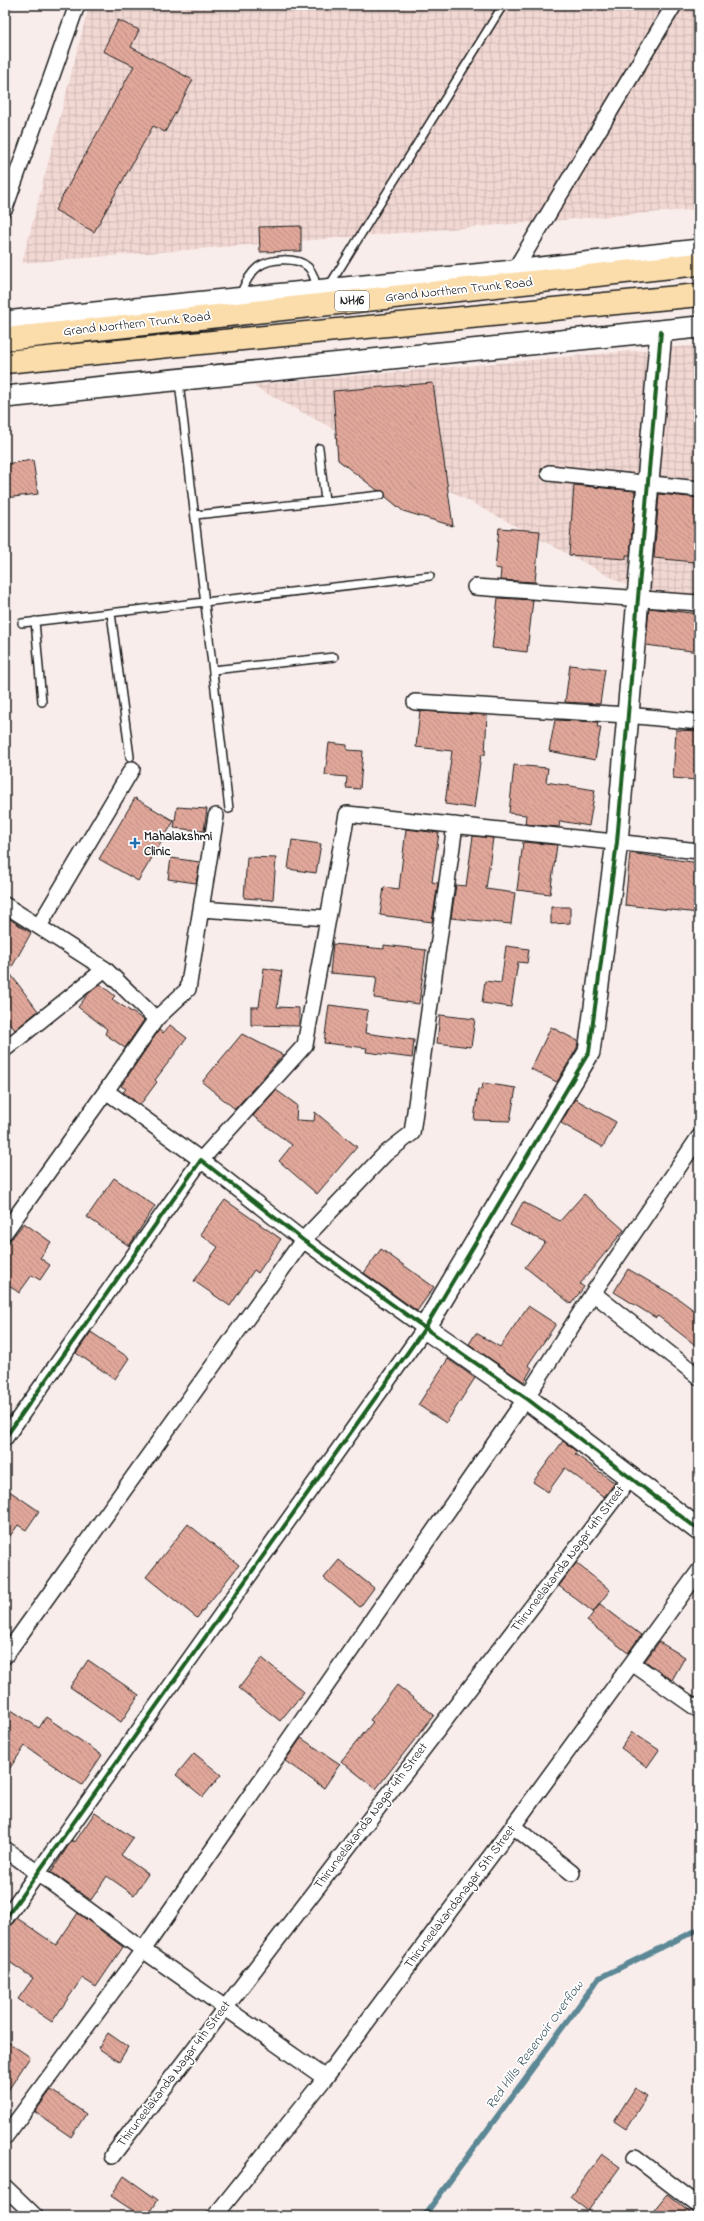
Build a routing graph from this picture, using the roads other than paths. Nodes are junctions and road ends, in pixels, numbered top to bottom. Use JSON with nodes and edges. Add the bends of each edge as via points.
{"nodes":[{"id":1,"x":77,"y":5,"type":"edge"},
{"id":2,"x":503,"y":5,"type":"edge"},
{"id":3,"x":674,"y":5,"type":"edge"},
{"id":4,"x":5,"y":208,"type":"edge"},
{"id":5,"x":699,"y":250,"type":"edge"},
{"id":6,"x":699,"y":264,"type":"edge"},
{"id":7,"x":514,"y":271,"type":"junction"},
{"id":8,"x":322,"y":290,"type":"junction"},
{"id":9,"x":699,"y":295,"type":"edge"},
{"id":10,"x":238,"y":299,"type":"junction"},
{"id":11,"x":5,"y":322,"type":"edge"},
{"id":12,"x":699,"y":327,"type":"edge"},
{"id":13,"x":661,"y":331,"type":"junction"},
{"id":14,"x":5,"y":338,"type":"edge"},
{"id":15,"x":5,"y":362,"type":"edge"},
{"id":16,"x":179,"y":379,"type":"junction"},
{"id":17,"x":5,"y":397,"type":"edge"},
{"id":18,"x":319,"y":448,"type":"dead end"},
{"id":19,"x":549,"y":473,"type":"dead end"},
{"id":20,"x":648,"y":485,"type":"junction"},
{"id":21,"x":699,"y":490,"type":"edge"},
{"id":22,"x":381,"y":495,"type":"dead end"},
{"id":23,"x":325,"y":501,"type":"junction"},
{"id":24,"x":195,"y":515,"type":"junction"},
{"id":25,"x":430,"y":576,"type":"dead end"},
{"id":26,"x":475,"y":588,"type":"dead end"},
{"id":27,"x":638,"y":599,"type":"junction"},
{"id":28,"x":205,"y":603,"type":"junction"},
{"id":29,"x":699,"y":603,"type":"edge"},
{"id":30,"x":111,"y":613,"type":"junction"},
{"id":31,"x":35,"y":621,"type":"junction"},
{"id":32,"x":22,"y":623,"type":"dead end"},
{"id":33,"x":334,"y":657,"type":"dead end"},
{"id":34,"x":213,"y":670,"type":"junction"},
{"id":35,"x":42,"y":702,"type":"dead end"},
{"id":36,"x":415,"y":702,"type":"dead end"},
{"id":37,"x":628,"y":715,"type":"junction"},
{"id":38,"x":699,"y":722,"type":"edge"},
{"id":39,"x":131,"y":763,"type":"joint"},
{"id":40,"x":222,"y":812,"type":"joint"},
{"id":41,"x":455,"y":825,"type":"junction"},
{"id":42,"x":616,"y":842,"type":"junction"},
{"id":43,"x":699,"y":851,"type":"edge"},
{"id":44,"x":5,"y":905,"type":"edge"},
{"id":45,"x":201,"y":909,"type":"junction"},
{"id":46,"x":328,"y":918,"type":"junction"},
{"id":47,"x":39,"y":926,"type":"junction"},
{"id":48,"x":105,"y":969,"type":"junction"},
{"id":49,"x":156,"y":1018,"type":"junction"},
{"id":50,"x":8,"y":1041,"type":"edge"},
{"id":51,"x":106,"y":1091,"type":"junction"},
{"id":52,"x":699,"y":1137,"type":"edge"},
{"id":53,"x":201,"y":1160,"type":"junction"},
{"id":54,"x":5,"y":1232,"type":"edge"},
{"id":55,"x":303,"y":1240,"type":"junction"},
{"id":56,"x":593,"y":1293,"type":"junction"},
{"id":57,"x":425,"y":1328,"type":"junction"},
{"id":58,"x":699,"y":1377,"type":"edge"},
{"id":59,"x":526,"y":1398,"type":"junction"},
{"id":60,"x":5,"y":1438,"type":"edge"},
{"id":61,"x":631,"y":1477,"type":"junction"},
{"id":62,"x":699,"y":1530,"type":"edge"},
{"id":63,"x":699,"y":1572,"type":"edge"},
{"id":64,"x":5,"y":1656,"type":"edge"},
{"id":65,"x":632,"y":1663,"type":"junction"},
{"id":66,"x":699,"y":1710,"type":"edge"},
{"id":67,"x":513,"y":1826,"type":"junction"},
{"id":68,"x":5,"y":1849,"type":"edge"},
{"id":69,"x":39,"y":1873,"type":"junction"},
{"id":70,"x":572,"y":1873,"type":"dead end"},
{"id":71,"x":5,"y":1919,"type":"edge"},
{"id":72,"x":143,"y":1950,"type":"junction"},
{"id":73,"x":226,"y":2006,"type":"junction"},
{"id":74,"x":325,"y":2078,"type":"junction"},
{"id":75,"x":5,"y":2137,"type":"edge"},
{"id":76,"x":112,"y":2156,"type":"dead end"},
{"id":77,"x":635,"y":2157,"type":"dead end"},
{"id":78,"x":5,"y":2187,"type":"edge"},
{"id":79,"x":699,"y":2206,"type":"edge"},
{"id":80,"x":35,"y":2216,"type":"edge"},
{"id":81,"x":215,"y":2216,"type":"edge"}],
"edges":[{"from":1,"to":4,"type":"street"},
{"from":2,"to":8,"type":"lane"},
{"from":3,"to":7,"type":"street"},
{"from":5,"to":7,"type":"street"},
{"from":6,"to":14,"type":"highway","name":"Grand Northern Trunk Road","number":"NH16"},
{"from":7,"to":8,"type":"street"},
{"from":8,"to":10,"type":"street"},
{"from":8,"to":10,"type":"lane","via":[[307,266],[291,261],[269,261],[251,274]]},
{"from":9,"to":15,"type":"highway","name":"Grand Northern Trunk Road","number":"NH16"},
{"from":10,"to":11,"type":"street"},
{"from":12,"to":13,"type":"street"},
{"from":13,"to":16,"type":"street"},
{"from":13,"to":20,"type":"street"},
{"from":16,"to":17,"type":"street"},
{"from":16,"to":24,"type":"lane"},
{"from":18,"to":23,"type":"lane"},
{"from":19,"to":20,"type":"street"},
{"from":20,"to":21,"type":"street"},
{"from":20,"to":27,"type":"street"},
{"from":22,"to":23,"type":"lane"},
{"from":23,"to":24,"type":"lane"},
{"from":24,"to":28,"type":"lane"},
{"from":25,"to":28,"type":"lane"},
{"from":26,"to":27,"type":"street"},
{"from":27,"to":29,"type":"street"},
{"from":27,"to":37,"type":"street"},
{"from":28,"to":30,"type":"lane"},
{"from":28,"to":34,"type":"lane"},
{"from":30,"to":31,"type":"lane"},
{"from":30,"to":39,"type":"lane"},
{"from":31,"to":32,"type":"lane"},
{"from":31,"to":35,"type":"lane"},
{"from":33,"to":34,"type":"lane"},
{"from":34,"to":40,"type":"lane"},
{"from":36,"to":37,"type":"street"},
{"from":37,"to":38,"type":"street"},
{"from":37,"to":42,"type":"street"},
{"from":39,"to":47,"type":"street"},
{"from":40,"to":45,"type":"street"},
{"from":41,"to":42,"type":"street"},
{"from":41,"to":46,"type":"street","via":[[347,814]]},
{"from":41,"to":55,"type":"street","via":[[412,1133],[385,1154]]},
{"from":42,"to":43,"type":"street"},
{"from":42,"to":57,"type":"street","via":[[589,1052]]},
{"from":44,"to":47,"type":"street"},
{"from":45,"to":46,"type":"street"},
{"from":45,"to":49,"type":"street","via":[[188,989]]},
{"from":46,"to":53,"type":"street","via":[[305,1045]]},
{"from":47,"to":48,"type":"street"},
{"from":48,"to":49,"type":"street"},
{"from":48,"to":50,"type":"street"},
{"from":49,"to":51,"type":"street"},
{"from":51,"to":53,"type":"street"},
{"from":51,"to":54,"type":"street"},
{"from":52,"to":56,"type":"street"},
{"from":53,"to":55,"type":"street"},
{"from":53,"to":60,"type":"street"},
{"from":55,"to":57,"type":"street"},
{"from":55,"to":64,"type":"street"},
{"from":56,"to":58,"type":"street"},
{"from":56,"to":59,"type":"street"},
{"from":57,"to":59,"type":"street"},
{"from":57,"to":69,"type":"street"},
{"from":59,"to":61,"type":"street"},
{"from":59,"to":72,"type":"street"},
{"from":61,"to":62,"type":"street"},
{"from":61,"to":73,"type":"street","name":"Thiruneelakanda Nagar 4th Street"},
{"from":63,"to":65,"type":"street","name":"Thiruneelakandanagar 5th Street"},
{"from":65,"to":66,"type":"street"},
{"from":65,"to":67,"type":"street","name":"Thiruneelakandanagar 5th Street"},
{"from":67,"to":70,"type":"street"},
{"from":67,"to":74,"type":"street","name":"Thiruneelakandanagar 5th Street"},
{"from":68,"to":69,"type":"street"},
{"from":69,"to":71,"type":"street"},
{"from":69,"to":72,"type":"street"},
{"from":72,"to":73,"type":"street"},
{"from":72,"to":75,"type":"street"},
{"from":73,"to":74,"type":"street"},
{"from":73,"to":76,"type":"street","name":"Thiruneelakanda Nagar 4th Street"},
{"from":74,"to":81,"type":"street","name":"Thiruneelakandanagar 5th Street"},
{"from":77,"to":79,"type":"street"},
{"from":78,"to":80,"type":"street"}]}
